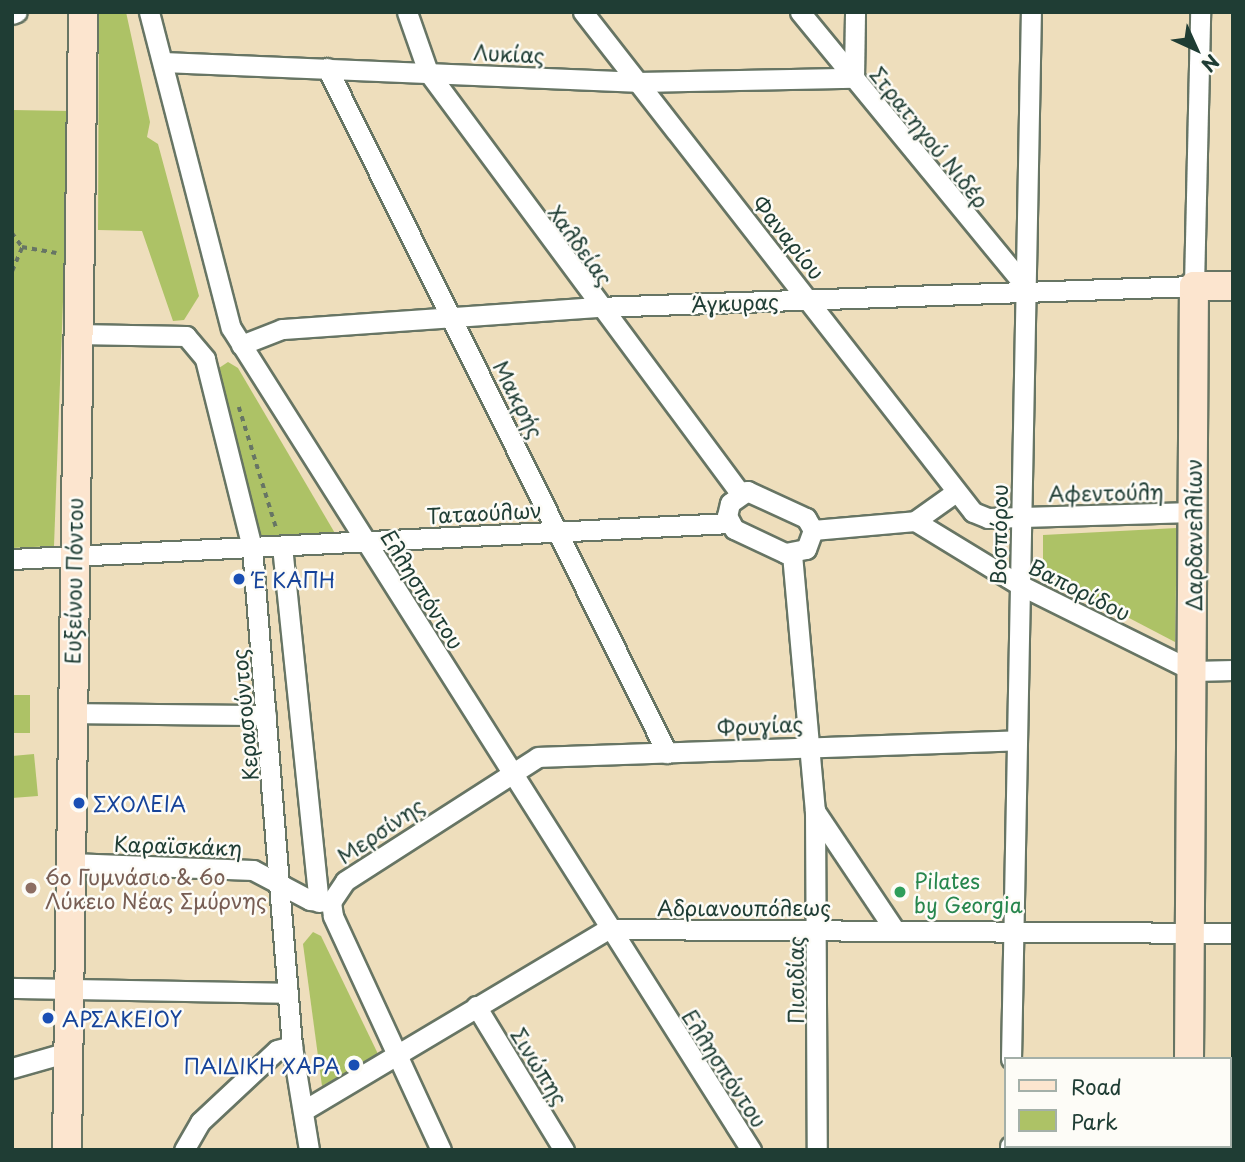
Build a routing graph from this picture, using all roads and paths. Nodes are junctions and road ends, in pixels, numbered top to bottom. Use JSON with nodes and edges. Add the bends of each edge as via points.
{"nodes":[{"id":1,"x":83,"y":12,"type":"edge"},
{"id":2,"x":149,"y":12,"type":"edge"},
{"id":3,"x":407,"y":12,"type":"edge"},
{"id":4,"x":583,"y":12,"type":"edge"},
{"id":5,"x":800,"y":12,"type":"edge"},
{"id":6,"x":855,"y":12,"type":"edge"},
{"id":7,"x":1031,"y":12,"type":"edge"},
{"id":8,"x":1200,"y":12,"type":"edge"},
{"id":9,"x":163,"y":62,"type":"junction"},
{"id":10,"x":327,"y":68,"type":"junction"},
{"id":11,"x":428,"y":72,"type":"junction"},
{"id":12,"x":854,"y":78,"type":"junction"},
{"id":13,"x":636,"y":82,"type":"junction"},
{"id":14,"x":12,"y":233,"type":"edge"},
{"id":15,"x":22,"y":247,"type":"junction"},
{"id":16,"x":78,"y":260,"type":"junction"},
{"id":17,"x":12,"y":271,"type":"edge"},
{"id":18,"x":1194,"y":286,"type":"junction"},
{"id":19,"x":1233,"y":286,"type":"edge"},
{"id":20,"x":1026,"y":287,"type":"junction"},
{"id":21,"x":809,"y":299,"type":"junction"},
{"id":22,"x":598,"y":307,"type":"junction"},
{"id":23,"x":454,"y":319,"type":"junction"},
{"id":24,"x":76,"y":334,"type":"junction"},
{"id":25,"x":241,"y":345,"type":"junction"},
{"id":26,"x":237,"y":402,"type":"dead end"},
{"id":27,"x":740,"y":493,"type":"junction"},
{"id":28,"x":953,"y":494,"type":"junction"},
{"id":29,"x":1193,"y":512,"type":"junction"},
{"id":30,"x":1021,"y":517,"type":"junction"},
{"id":31,"x":915,"y":521,"type":"junction"},
{"id":32,"x":729,"y":523,"type":"junction"},
{"id":33,"x":813,"y":530,"type":"junction"},
{"id":34,"x":559,"y":531,"type":"junction"},
{"id":35,"x":368,"y":541,"type":"junction"},
{"id":36,"x":282,"y":546,"type":"junction"},
{"id":37,"x":252,"y":547,"type":"junction"},
{"id":38,"x":792,"y":554,"type":"junction"},
{"id":39,"x":73,"y":557,"type":"junction"},
{"id":40,"x":12,"y":559,"type":"edge"},
{"id":41,"x":1020,"y":585,"type":"junction"},
{"id":42,"x":1233,"y":670,"type":"edge"},
{"id":43,"x":1193,"y":671,"type":"junction"},
{"id":44,"x":72,"y":713,"type":"junction"},
{"id":45,"x":266,"y":715,"type":"junction"},
{"id":46,"x":1017,"y":740,"type":"junction"},
{"id":47,"x":811,"y":746,"type":"junction"},
{"id":48,"x":667,"y":753,"type":"junction"},
{"id":49,"x":508,"y":771,"type":"junction"},
{"id":50,"x":815,"y":810,"type":"junction"},
{"id":51,"x":70,"y":863,"type":"junction"},
{"id":52,"x":282,"y":880,"type":"junction"},
{"id":53,"x":325,"y":902,"type":"junction"},
{"id":54,"x":608,"y":929,"type":"junction"},
{"id":55,"x":894,"y":929,"type":"junction"},
{"id":56,"x":817,"y":930,"type":"junction"},
{"id":57,"x":1014,"y":933,"type":"junction"},
{"id":58,"x":1190,"y":933,"type":"junction"},
{"id":59,"x":1233,"y":933,"type":"edge"},
{"id":60,"x":12,"y":988,"type":"edge"},
{"id":61,"x":69,"y":990,"type":"junction"},
{"id":62,"x":288,"y":993,"type":"junction"},
{"id":63,"x":476,"y":1006,"type":"junction"},
{"id":64,"x":292,"y":1046,"type":"junction"},
{"id":65,"x":68,"y":1052,"type":"junction"},
{"id":66,"x":395,"y":1054,"type":"junction"},
{"id":67,"x":1011,"y":1057,"type":"edge"},
{"id":68,"x":1189,"y":1057,"type":"edge"},
{"id":69,"x":12,"y":1068,"type":"edge"},
{"id":70,"x":306,"y":1109,"type":"junction"},
{"id":71,"x":67,"y":1150,"type":"edge"},
{"id":72,"x":184,"y":1150,"type":"edge"},
{"id":73,"x":309,"y":1150,"type":"edge"},
{"id":74,"x":441,"y":1150,"type":"edge"},
{"id":75,"x":564,"y":1150,"type":"edge"},
{"id":76,"x":751,"y":1150,"type":"edge"},
{"id":77,"x":817,"y":1150,"type":"edge"}],
"edges":[{"from":1,"to":16,"type":"street","name":"Ευξείνου Πόντου"},
{"from":2,"to":9,"type":"street","name":"Ελλησπόντου"},
{"from":3,"to":11,"type":"street","name":"Χαλδείας"},
{"from":4,"to":13,"type":"street","name":"Φαναρίου"},
{"from":5,"to":12,"type":"street","name":"Στρατηγού Νιδέρ"},
{"from":6,"to":12,"type":"street"},
{"from":7,"to":20,"type":"street","name":"Βοσπόρου"},
{"from":8,"to":18,"type":"street","name":"Δαρδανελλίων"},
{"from":9,"to":10,"type":"street","name":"Λυκίας"},
{"from":9,"to":25,"type":"street","name":"Ελλησπόντου","via":[[223,309]]},
{"from":10,"to":11,"type":"street","name":"Λυκίας"},
{"from":10,"to":23,"type":"street","name":"Μακρής"},
{"from":11,"to":13,"type":"street","name":"Λυκίας"},
{"from":11,"to":22,"type":"street","name":"Χαλδείας"},
{"from":12,"to":13,"type":"street","name":"Λυκίας"},
{"from":12,"to":20,"type":"street","name":"Στρατηγού Νιδέρ"},
{"from":13,"to":21,"type":"street","name":"Φαναρίου"},
{"from":14,"to":15,"type":"path"},
{"from":15,"to":16,"type":"path"},
{"from":15,"to":17,"type":"path"},
{"from":16,"to":24,"type":"street","name":"Ευξείνου Πόντου"},
{"from":18,"to":19,"type":"street","name":"Άγκυρας"},
{"from":18,"to":20,"type":"street","name":"Άγκυρας"},
{"from":18,"to":29,"type":"street","name":"Δαρδανελλίων"},
{"from":20,"to":21,"type":"street","name":"Άγκυρας"},
{"from":20,"to":30,"type":"street","name":"Βοσπόρου"},
{"from":21,"to":22,"type":"street","name":"Άγκυρας"},
{"from":21,"to":28,"type":"street","name":"Φαναρίου"},
{"from":22,"to":23,"type":"street","name":"Άγκυρας"},
{"from":22,"to":27,"type":"street","name":"Χαλδείας"},
{"from":23,"to":25,"type":"street","name":"Άγκυρας","via":[[282,329]]},
{"from":23,"to":34,"type":"street","name":"Μακρής"},
{"from":24,"to":37,"type":"street","name":"Κερασούντος","via":[[177,334],[194,341],[205,359]]},
{"from":24,"to":39,"type":"street","name":"Ευξείνου Πόντου"},
{"from":25,"to":35,"type":"street","name":"Ελλησπόντου"},
{"from":26,"to":36,"type":"path"},
{"from":27,"to":32,"type":"street","via":[[730,503]]},
{"from":27,"to":33,"type":"street","via":[[755,492],[801,514]]},
{"from":28,"to":30,"type":"street","via":[[988,519]]},
{"from":28,"to":31,"type":"street"},
{"from":29,"to":30,"type":"street","name":"Αφεντούλη"},
{"from":29,"to":43,"type":"street","name":"Δαρδανελλίων"},
{"from":30,"to":41,"type":"street","name":"Βοσπόρου"},
{"from":31,"to":33,"type":"street"},
{"from":31,"to":41,"type":"street","name":"Βαπορίδου"},
{"from":32,"to":34,"type":"street","name":"Ταταούλων"},
{"from":32,"to":38,"type":"street","name":"Ταταούλων"},
{"from":33,"to":38,"type":"street","via":[[806,549]]},
{"from":34,"to":35,"type":"street","name":"Ταταούλων"},
{"from":34,"to":48,"type":"street","name":"Μακρής"},
{"from":35,"to":36,"type":"street","name":"Ταταούλων"},
{"from":35,"to":49,"type":"street","name":"Ελλησπόντου"},
{"from":36,"to":37,"type":"street","name":"Ταταούλων"},
{"from":36,"to":53,"type":"street"},
{"from":37,"to":39,"type":"street","name":"Ταταούλων"},
{"from":37,"to":45,"type":"street","name":"Κερασούντος"},
{"from":38,"to":47,"type":"street","name":"Πισιδίας"},
{"from":39,"to":40,"type":"street","name":"Ταταούλων"},
{"from":39,"to":44,"type":"street","name":"Ευξείνου Πόντου"},
{"from":41,"to":43,"type":"street","name":"Βαπορίδου"},
{"from":41,"to":46,"type":"street","name":"Βοσπόρου"},
{"from":42,"to":43,"type":"street","name":"Βαπορίδου"},
{"from":43,"to":58,"type":"street","name":"Δαρδανελλίων"},
{"from":44,"to":45,"type":"street"},
{"from":44,"to":51,"type":"street","name":"Ευξείνου Πόντου"},
{"from":45,"to":52,"type":"street","name":"Κερασούντος"},
{"from":46,"to":47,"type":"street","name":"Φρυγίας"},
{"from":46,"to":57,"type":"street","name":"Βοσπόρου"},
{"from":47,"to":48,"type":"street","name":"Φρυγίας"},
{"from":47,"to":50,"type":"street","name":"Πισιδίας"},
{"from":48,"to":49,"type":"street","name":"Φρυγίας","via":[[538,757]]},
{"from":49,"to":53,"type":"street","name":"Μερσίνης","via":[[345,881]]},
{"from":49,"to":54,"type":"street","name":"Ελλησπόντου"},
{"from":50,"to":55,"type":"street"},
{"from":50,"to":56,"type":"street","name":"Πισιδίας"},
{"from":51,"to":52,"type":"street","name":"Καραϊσκάκη","via":[[253,870]]},
{"from":51,"to":61,"type":"street","name":"Ευξείνου Πόντου"},
{"from":52,"to":53,"type":"street"},
{"from":52,"to":62,"type":"street","name":"Κερασούντος"},
{"from":53,"to":66,"type":"street"},
{"from":54,"to":56,"type":"street","name":"Αδριανουπόλεως"},
{"from":54,"to":63,"type":"street"},
{"from":54,"to":76,"type":"street","name":"Ελλησπόντου"},
{"from":55,"to":56,"type":"street","name":"Αδριανουπόλεως"},
{"from":55,"to":57,"type":"street","name":"Αδριανουπόλεως"},
{"from":56,"to":77,"type":"street","name":"Πισιδίας"},
{"from":57,"to":58,"type":"street","name":"Αδριανουπόλεως"},
{"from":57,"to":67,"type":"street","name":"Βοσπόρου"},
{"from":58,"to":59,"type":"street","name":"Αδριανουπόλεως"},
{"from":58,"to":68,"type":"street","name":"Δαρδανελλίων"},
{"from":60,"to":61,"type":"street"},
{"from":61,"to":62,"type":"street"},
{"from":61,"to":65,"type":"street","name":"Ευξείνου Πόντου"},
{"from":62,"to":64,"type":"street","name":"Κερασούντος"},
{"from":63,"to":66,"type":"street"},
{"from":63,"to":75,"type":"street","name":"Σινώπης"},
{"from":64,"to":70,"type":"street","name":"Κερασούντος"},
{"from":64,"to":72,"type":"street","via":[[277,1050],[200,1122]]},
{"from":65,"to":69,"type":"street"},
{"from":65,"to":71,"type":"street","name":"Ευξείνου Πόντου"},
{"from":66,"to":70,"type":"street"},
{"from":66,"to":74,"type":"street"},
{"from":70,"to":73,"type":"street","name":"Κερασούντος"}]}
